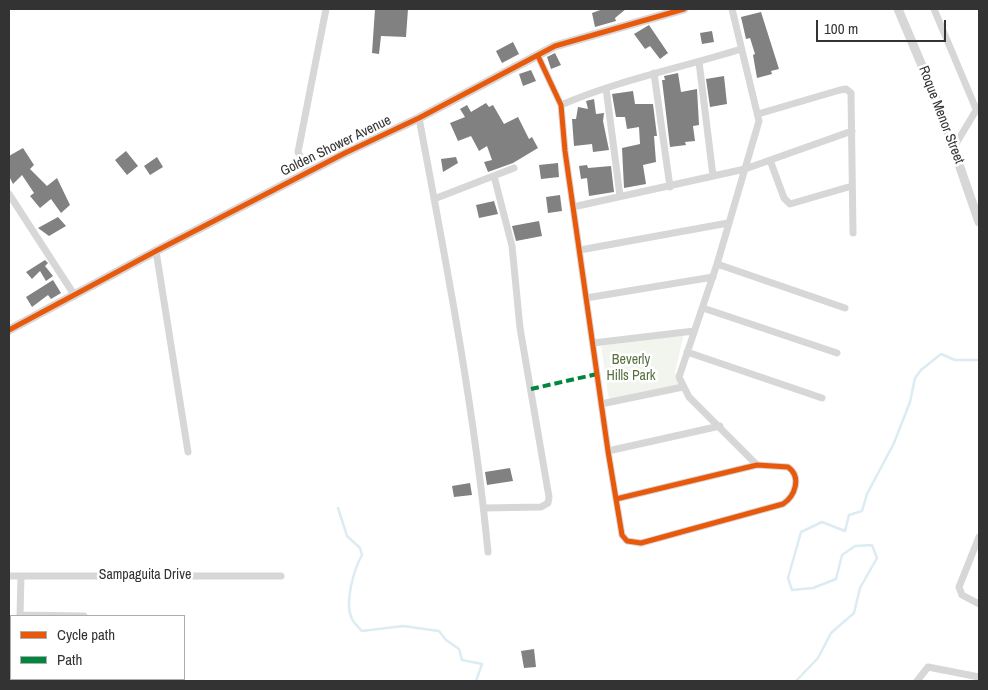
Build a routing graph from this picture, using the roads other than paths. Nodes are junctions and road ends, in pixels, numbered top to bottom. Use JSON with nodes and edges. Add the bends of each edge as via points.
{"nodes":[{"id":1,"x":326,"y":9,"type":"edge"},
{"id":2,"x":684,"y":9,"type":"edge"},
{"id":3,"x":732,"y":9,"type":"edge"},
{"id":4,"x":898,"y":9,"type":"edge"},
{"id":5,"x":934,"y":9,"type":"edge"},
{"id":6,"x":741,"y":49,"type":"junction"},
{"id":7,"x":538,"y":56,"type":"junction"},
{"id":8,"x":699,"y":62,"type":"junction"},
{"id":9,"x":654,"y":73,"type":"junction"},
{"id":10,"x":606,"y":88,"type":"junction"},
{"id":11,"x":561,"y":105,"type":"junction"},
{"id":12,"x":978,"y":107,"type":"edge"},
{"id":13,"x":758,"y":114,"type":"junction"},
{"id":14,"x":419,"y":118,"type":"junction"},
{"id":15,"x":852,"y":131,"type":"junction"},
{"id":16,"x":954,"y":147,"type":"junction"},
{"id":17,"x":770,"y":160,"type":"junction"},
{"id":18,"x":514,"y":168,"type":"dead end"},
{"id":19,"x":745,"y":169,"type":"junction"},
{"id":20,"x":308,"y":173,"type":"junction"},
{"id":21,"x":494,"y":176,"type":"junction"},
{"id":22,"x":713,"y":176,"type":"junction"},
{"id":23,"x":852,"y":186,"type":"junction"},
{"id":24,"x":670,"y":187,"type":"junction"},
{"id":25,"x":9,"y":194,"type":"edge"},
{"id":26,"x":620,"y":196,"type":"junction"},
{"id":27,"x":434,"y":199,"type":"junction"},
{"id":28,"x":573,"y":207,"type":"junction"},
{"id":29,"x":979,"y":222,"type":"edge"},
{"id":30,"x":728,"y":223,"type":"junction"},
{"id":31,"x":854,"y":233,"type":"dead end"},
{"id":32,"x":580,"y":250,"type":"junction"},
{"id":33,"x":156,"y":251,"type":"junction"},
{"id":34,"x":718,"y":264,"type":"junction"},
{"id":35,"x":713,"y":277,"type":"junction"},
{"id":36,"x":75,"y":296,"type":"junction"},
{"id":37,"x":586,"y":298,"type":"junction"},
{"id":38,"x":703,"y":308,"type":"junction"},
{"id":39,"x":845,"y":308,"type":"dead end"},
{"id":40,"x":9,"y":330,"type":"edge"},
{"id":41,"x":694,"y":331,"type":"junction"},
{"id":42,"x":593,"y":343,"type":"junction"},
{"id":43,"x":687,"y":352,"type":"junction"},
{"id":44,"x":837,"y":353,"type":"dead end"},
{"id":45,"x":683,"y":387,"type":"junction"},
{"id":46,"x":822,"y":398,"type":"dead end"},
{"id":47,"x":601,"y":404,"type":"junction"},
{"id":48,"x":720,"y":426,"type":"junction"},
{"id":49,"x":188,"y":452,"type":"dead end"},
{"id":50,"x":608,"y":452,"type":"junction"},
{"id":51,"x":757,"y":465,"type":"junction"},
{"id":52,"x":616,"y":498,"type":"junction"},
{"id":53,"x":484,"y":508,"type":"junction"},
{"id":54,"x":979,"y":537,"type":"edge"},
{"id":55,"x":488,"y":552,"type":"dead end"},
{"id":56,"x":9,"y":576,"type":"edge"},
{"id":57,"x":21,"y":576,"type":"junction"},
{"id":58,"x":281,"y":576,"type":"dead end"},
{"id":59,"x":979,"y":604,"type":"edge"},
{"id":60,"x":20,"y":615,"type":"edge"},
{"id":61,"x":979,"y":677,"type":"edge"},
{"id":62,"x":918,"y":681,"type":"edge"}],
"edges":[{"from":1,"to":20,"type":"street","via":[[298,152]]},
{"from":2,"to":7,"type":"street","name":"Golden Shower Avenue","via":[[555,46]]},
{"from":3,"to":6,"type":"street"},
{"from":4,"to":16,"type":"street","name":"Roque Menor Street"},
{"from":5,"to":12,"type":"street"},
{"from":6,"to":8,"type":"street"},
{"from":6,"to":13,"type":"street"},
{"from":7,"to":11,"type":"street"},
{"from":7,"to":14,"type":"street","name":"Golden Shower Avenue"},
{"from":8,"to":9,"type":"street"},
{"from":8,"to":22,"type":"street"},
{"from":9,"to":10,"type":"street"},
{"from":9,"to":24,"type":"street"},
{"from":10,"to":11,"type":"street"},
{"from":10,"to":26,"type":"street"},
{"from":11,"to":28,"type":"street"},
{"from":12,"to":16,"type":"street"},
{"from":13,"to":15,"type":"street","via":[[846,89],[853,98]]},
{"from":13,"to":19,"type":"street"},
{"from":14,"to":20,"type":"street","name":"Golden Shower Avenue"},
{"from":14,"to":27,"type":"street"},
{"from":15,"to":17,"type":"street"},
{"from":15,"to":23,"type":"street"},
{"from":16,"to":29,"type":"street","name":"Roque Menor Street"},
{"from":17,"to":19,"type":"street"},
{"from":17,"to":23,"type":"street","via":[[784,198],[790,204]]},
{"from":18,"to":21,"type":"street"},
{"from":19,"to":22,"type":"street"},
{"from":19,"to":30,"type":"street"},
{"from":20,"to":33,"type":"street","name":"Golden Shower Avenue"},
{"from":21,"to":27,"type":"street"},
{"from":21,"to":53,"type":"street","via":[[512,246],[520,328],[549,497],[548,503],[541,508]]},
{"from":22,"to":24,"type":"street"},
{"from":23,"to":31,"type":"street"},
{"from":24,"to":26,"type":"street"},
{"from":25,"to":36,"type":"street"},
{"from":26,"to":28,"type":"street"},
{"from":27,"to":53,"type":"street","via":[[460,344]]},
{"from":28,"to":32,"type":"street"},
{"from":30,"to":32,"type":"street"},
{"from":30,"to":34,"type":"street"},
{"from":32,"to":37,"type":"street"},
{"from":33,"to":36,"type":"street","name":"Golden Shower Avenue"},
{"from":33,"to":49,"type":"street"},
{"from":34,"to":35,"type":"street"},
{"from":34,"to":39,"type":"street"},
{"from":35,"to":37,"type":"street"},
{"from":35,"to":38,"type":"street"},
{"from":36,"to":40,"type":"street","name":"Golden Shower Avenue"},
{"from":37,"to":42,"type":"street"},
{"from":38,"to":41,"type":"street"},
{"from":38,"to":44,"type":"street"},
{"from":41,"to":42,"type":"street"},
{"from":41,"to":43,"type":"street"},
{"from":42,"to":47,"type":"street"},
{"from":43,"to":45,"type":"street","via":[[680,371]]},
{"from":43,"to":46,"type":"street"},
{"from":45,"to":47,"type":"street"},
{"from":45,"to":48,"type":"street","via":[[697,406]]},
{"from":47,"to":50,"type":"street"},
{"from":48,"to":50,"type":"street"},
{"from":48,"to":51,"type":"street"},
{"from":50,"to":52,"type":"street"},
{"from":51,"to":52,"type":"street"},
{"from":51,"to":52,"type":"street","via":[[792,470],[796,480],[791,498],[783,504],[641,543],[627,541],[622,535]]},
{"from":53,"to":55,"type":"street"},
{"from":54,"to":59,"type":"street","via":[[960,587],[966,599]]},
{"from":56,"to":57,"type":"street","name":"Sampaguita Drive"},
{"from":57,"to":58,"type":"street","name":"Sampaguita Drive"},
{"from":57,"to":60,"type":"street"},
{"from":61,"to":62,"type":"street","via":[[928,667]]}]}
